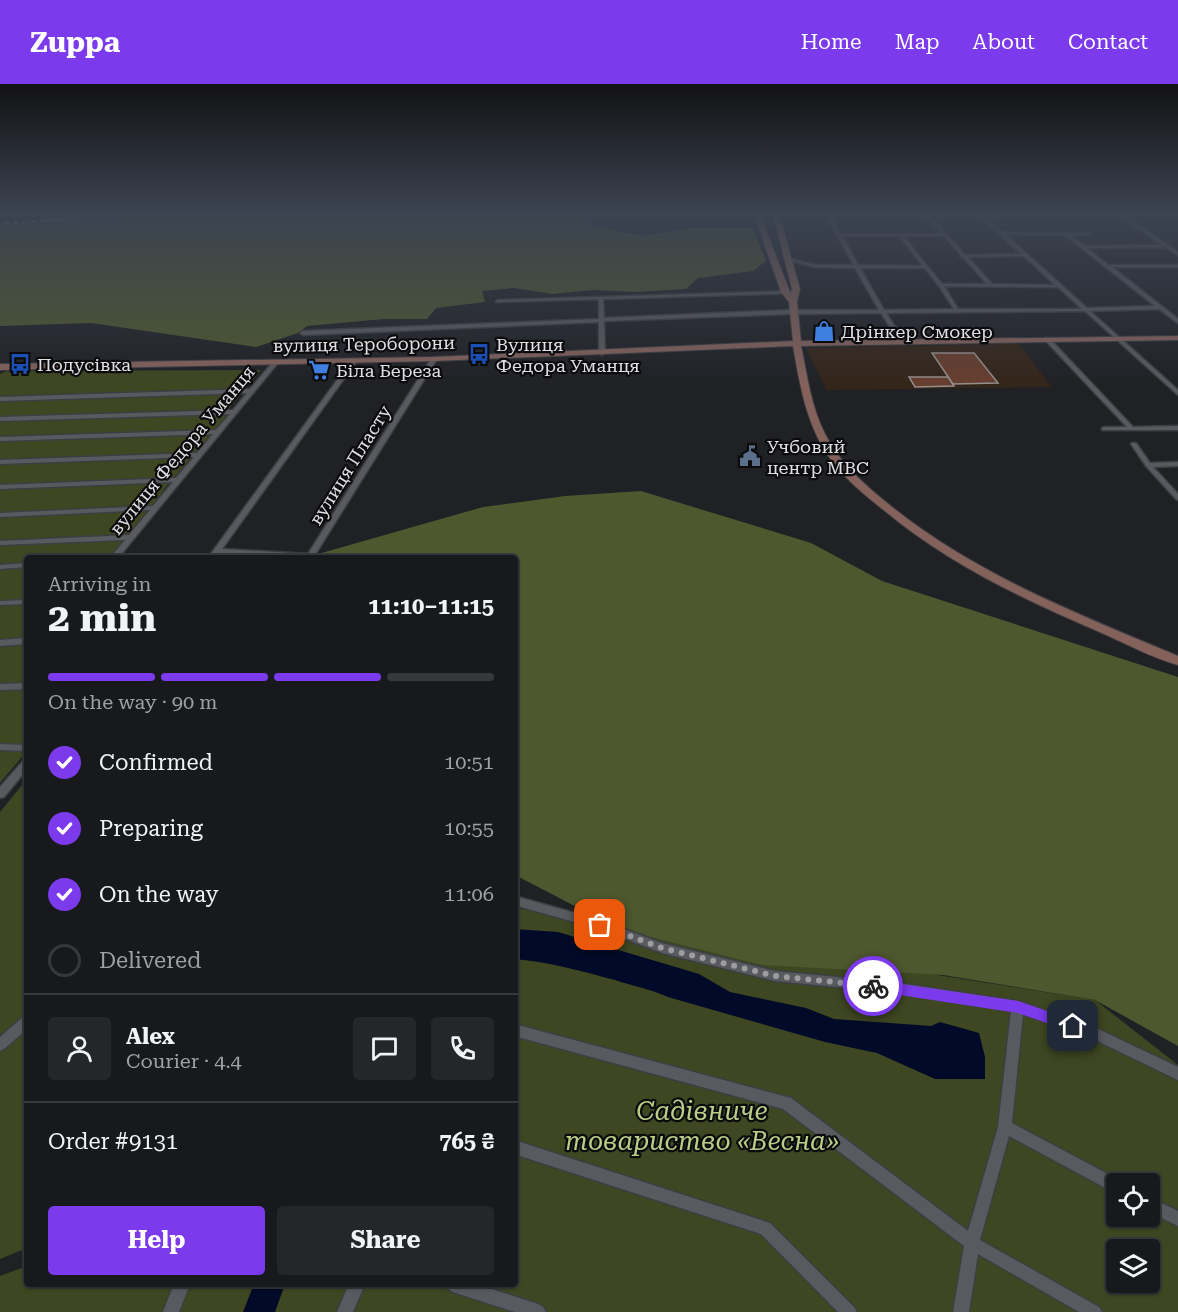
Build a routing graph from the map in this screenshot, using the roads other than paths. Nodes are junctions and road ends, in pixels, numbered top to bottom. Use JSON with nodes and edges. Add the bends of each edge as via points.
{"nodes":[{"id":1,"x":777,"y":271,"type":"edge"},
{"id":2,"x":791,"y":271,"type":"edge"},
{"id":3,"x":859,"y":271,"type":"edge"},
{"id":4,"x":930,"y":271,"type":"edge"},
{"id":5,"x":977,"y":271,"type":"edge"},
{"id":6,"x":1043,"y":271,"type":"edge"},
{"id":7,"x":1114,"y":271,"type":"edge"},
{"id":8,"x":941,"y":285,"type":"junction"},
{"id":9,"x":991,"y":286,"type":"junction"},
{"id":10,"x":1059,"y":286,"type":"junction"},
{"id":11,"x":785,"y":292,"type":"junction"},
{"id":12,"x":601,"y":297,"type":"junction"},
{"id":13,"x":498,"y":301,"type":"dead end"},
{"id":14,"x":795,"y":302,"type":"junction"},
{"id":15,"x":1160,"y":307,"type":"junction"},
{"id":16,"x":1085,"y":310,"type":"junction"},
{"id":17,"x":882,"y":311,"type":"junction"},
{"id":18,"x":957,"y":311,"type":"junction"},
{"id":19,"x":601,"y":320,"type":"junction"},
{"id":20,"x":1178,"y":321,"type":"edge"},
{"id":21,"x":303,"y":333,"type":"dead end"},
{"id":22,"x":1178,"y":338,"type":"edge"},
{"id":23,"x":1047,"y":339,"type":"junction"},
{"id":24,"x":1119,"y":339,"type":"junction"},
{"id":25,"x":901,"y":340,"type":"junction"},
{"id":26,"x":797,"y":344,"type":"junction"},
{"id":27,"x":602,"y":353,"type":"junction"},
{"id":28,"x":434,"y":359,"type":"junction"},
{"id":29,"x":353,"y":362,"type":"junction"},
{"id":30,"x":275,"y":363,"type":"junction"},
{"id":31,"x":2,"y":368,"type":"edge"},
{"id":32,"x":252,"y":391,"type":"junction"},
{"id":33,"x":1178,"y":393,"type":"edge"},
{"id":34,"x":0,"y":399,"type":"edge"},
{"id":35,"x":233,"y":412,"type":"junction"},
{"id":36,"x":0,"y":419,"type":"edge"},
{"id":37,"x":1178,"y":428,"type":"edge"},
{"id":38,"x":1104,"y":429,"type":"dead end"},
{"id":39,"x":1132,"y":429,"type":"junction"},
{"id":40,"x":218,"y":432,"type":"junction"},
{"id":41,"x":0,"y":439,"type":"edge"},
{"id":42,"x":1134,"y":444,"type":"dead end"},
{"id":43,"x":199,"y":455,"type":"junction"},
{"id":44,"x":0,"y":462,"type":"edge"},
{"id":45,"x":1178,"y":464,"type":"edge"},
{"id":46,"x":1148,"y":465,"type":"junction"},
{"id":47,"x":178,"y":480,"type":"junction"},
{"id":48,"x":0,"y":487,"type":"edge"},
{"id":49,"x":1178,"y":498,"type":"edge"},
{"id":50,"x":155,"y":508,"type":"junction"},
{"id":51,"x":0,"y":515,"type":"edge"},
{"id":52,"x":132,"y":537,"type":"junction"},
{"id":53,"x":0,"y":543,"type":"edge"},
{"id":54,"x":218,"y":551,"type":"junction"},
{"id":55,"x":117,"y":555,"type":"edge"},
{"id":56,"x":215,"y":555,"type":"edge"},
{"id":57,"x":292,"y":555,"type":"edge"},
{"id":58,"x":311,"y":555,"type":"edge"},
{"id":59,"x":24,"y":566,"type":"edge"},
{"id":60,"x":0,"y":567,"type":"edge"},
{"id":61,"x":24,"y":602,"type":"edge"},
{"id":62,"x":0,"y":603,"type":"edge"},
{"id":63,"x":24,"y":641,"type":"edge"},
{"id":64,"x":0,"y":643,"type":"edge"},
{"id":65,"x":1178,"y":660,"type":"edge"},
{"id":66,"x":24,"y":686,"type":"edge"},
{"id":67,"x":0,"y":687,"type":"edge"},
{"id":68,"x":0,"y":747,"type":"edge"},
{"id":69,"x":24,"y":748,"type":"edge"},
{"id":70,"x":24,"y":766,"type":"edge"},
{"id":71,"x":0,"y":794,"type":"edge"},
{"id":72,"x":518,"y":901,"type":"edge"},
{"id":73,"x":1018,"y":1007,"type":"junction"},
{"id":74,"x":24,"y":1024,"type":"edge"},
{"id":75,"x":518,"y":1031,"type":"edge"},
{"id":76,"x":0,"y":1045,"type":"edge"},
{"id":77,"x":1178,"y":1074,"type":"edge"},
{"id":78,"x":1005,"y":1127,"type":"junction"},
{"id":79,"x":518,"y":1148,"type":"edge"},
{"id":80,"x":1106,"y":1181,"type":"edge"},
{"id":81,"x":1160,"y":1209,"type":"edge"},
{"id":82,"x":1178,"y":1219,"type":"edge"},
{"id":83,"x":972,"y":1244,"type":"junction"},
{"id":84,"x":181,"y":1287,"type":"edge"},
{"id":85,"x":356,"y":1287,"type":"edge"},
{"id":86,"x":462,"y":1287,"type":"edge"},
{"id":87,"x":171,"y":1312,"type":"edge"},
{"id":88,"x":345,"y":1312,"type":"edge"},
{"id":89,"x":538,"y":1312,"type":"edge"},
{"id":90,"x":849,"y":1312,"type":"edge"},
{"id":91,"x":961,"y":1312,"type":"edge"},
{"id":92,"x":1094,"y":1312,"type":"edge"}],
"edges":[{"from":1,"to":11,"type":"main road"},
{"from":2,"to":14,"type":"main road"},
{"from":3,"to":17,"type":"street"},
{"from":4,"to":8,"type":"street"},
{"from":5,"to":9,"type":"street"},
{"from":6,"to":10,"type":"street"},
{"from":7,"to":15,"type":"street"},
{"from":8,"to":9,"type":"street"},
{"from":8,"to":18,"type":"street"},
{"from":9,"to":10,"type":"street"},
{"from":10,"to":16,"type":"street"},
{"from":11,"to":12,"type":"street"},
{"from":11,"to":14,"type":"main road"},
{"from":12,"to":13,"type":"street"},
{"from":12,"to":19,"type":"street"},
{"from":14,"to":17,"type":"street"},
{"from":14,"to":19,"type":"street"},
{"from":14,"to":26,"type":"main road"},
{"from":15,"to":16,"type":"street"},
{"from":15,"to":20,"type":"street"},
{"from":16,"to":18,"type":"street"},
{"from":16,"to":24,"type":"street"},
{"from":17,"to":18,"type":"street"},
{"from":17,"to":25,"type":"street"},
{"from":19,"to":21,"type":"street"},
{"from":19,"to":27,"type":"street"},
{"from":22,"to":24,"type":"main road","name":"вулиця Тероборони"},
{"from":23,"to":24,"type":"main road","name":"вулиця Тероборони"},
{"from":23,"to":25,"type":"main road","name":"вулиця Тероборони"},
{"from":23,"to":39,"type":"street"},
{"from":24,"to":33,"type":"street"},
{"from":25,"to":26,"type":"main road","name":"вулиця Тероборони"},
{"from":26,"to":27,"type":"main road","name":"вулиця Тероборони"},
{"from":26,"to":65,"type":"main road","via":[[819,432],[836,460],[861,487],[959,560],[1042,603]]},
{"from":27,"to":28,"type":"main road","name":"вулиця Тероборони"},
{"from":28,"to":29,"type":"main road","name":"вулиця Тероборони"},
{"from":28,"to":58,"type":"street","name":"вулиця Пласту"},
{"from":29,"to":30,"type":"main road","name":"вулиця Тероборони"},
{"from":29,"to":54,"type":"street"},
{"from":30,"to":31,"type":"main road","name":"вулиця Тероборони"},
{"from":30,"to":32,"type":"street","name":"вулиця Федора Уманця"},
{"from":32,"to":34,"type":"street"},
{"from":32,"to":35,"type":"street","name":"вулиця Федора Уманця"},
{"from":35,"to":36,"type":"street"},
{"from":35,"to":40,"type":"street","name":"вулиця Федора Уманця"},
{"from":37,"to":39,"type":"street"},
{"from":38,"to":39,"type":"street"},
{"from":40,"to":41,"type":"street"},
{"from":40,"to":43,"type":"street","name":"вулиця Федора Уманця"},
{"from":42,"to":46,"type":"street"},
{"from":43,"to":44,"type":"street"},
{"from":43,"to":47,"type":"street","name":"вулиця Федора Уманця"},
{"from":45,"to":46,"type":"street"},
{"from":46,"to":49,"type":"street"},
{"from":47,"to":48,"type":"street"},
{"from":47,"to":50,"type":"street","name":"вулиця Федора Уманця"},
{"from":50,"to":51,"type":"street"},
{"from":50,"to":52,"type":"street","name":"вулиця Федора Уманця"},
{"from":52,"to":53,"type":"street"},
{"from":52,"to":55,"type":"street","name":"вулиця Федора Уманця"},
{"from":54,"to":56,"type":"street"},
{"from":54,"to":57,"type":"street","name":"вулиця Пласту"},
{"from":59,"to":60,"type":"street"},
{"from":61,"to":62,"type":"street"},
{"from":63,"to":64,"type":"street"},
{"from":66,"to":67,"type":"street"},
{"from":68,"to":69,"type":"street"},
{"from":70,"to":71,"type":"street"},
{"from":72,"to":73,"type":"street","via":[[662,948],[775,976],[899,988]]},
{"from":73,"to":77,"type":"street","via":[[1092,1032]]},
{"from":73,"to":78,"type":"street"},
{"from":74,"to":76,"type":"street"},
{"from":75,"to":83,"type":"street","via":[[786,1103]]},
{"from":78,"to":80,"type":"street"},
{"from":78,"to":83,"type":"street"},
{"from":79,"to":90,"type":"street","via":[[765,1228]]},
{"from":81,"to":82,"type":"street"},
{"from":83,"to":91,"type":"street"},
{"from":83,"to":92,"type":"street"},
{"from":84,"to":87,"type":"street"},
{"from":85,"to":88,"type":"street"},
{"from":86,"to":89,"type":"street"}]}
